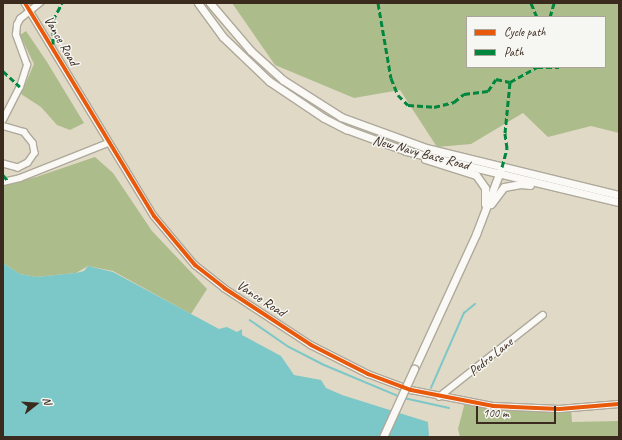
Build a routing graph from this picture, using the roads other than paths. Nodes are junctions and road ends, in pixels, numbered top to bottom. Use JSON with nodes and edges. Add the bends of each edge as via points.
{"nodes":[{"id":1,"x":24,"y":3,"type":"edge"},
{"id":2,"x":40,"y":3,"type":"edge"},
{"id":3,"x":198,"y":3,"type":"edge"},
{"id":4,"x":210,"y":3,"type":"edge"},
{"id":5,"x":30,"y":10,"type":"junction"},
{"id":6,"x":3,"y":120,"type":"edge"},
{"id":7,"x":3,"y":126,"type":"edge"},
{"id":8,"x":108,"y":143,"type":"junction"},
{"id":9,"x":406,"y":151,"type":"junction"},
{"id":10,"x":3,"y":164,"type":"edge"},
{"id":11,"x":501,"y":170,"type":"junction"},
{"id":12,"x":3,"y":182,"type":"edge"},
{"id":13,"x":554,"y":189,"type":"junction"},
{"id":14,"x":619,"y":195,"type":"edge"},
{"id":15,"x":619,"y":202,"type":"edge"},
{"id":16,"x":485,"y":212,"type":"junction"},
{"id":17,"x":543,"y":315,"type":"dead end"},
{"id":18,"x":439,"y":397,"type":"junction"},
{"id":19,"x":619,"y":404,"type":"edge"},
{"id":20,"x":383,"y":437,"type":"edge"}],
"edges":[{"from":1,"to":5,"type":"street","name":"Vance Road"},
{"from":2,"to":5,"type":"street"},
{"from":3,"to":9,"type":"main road","name":"New Navy Base Road","via":[[245,60],[294,99],[346,129]]},
{"from":4,"to":11,"type":"main road","name":"New Navy Base Road","via":[[251,51],[297,91],[321,106],[341,117],[402,141]]},
{"from":5,"to":6,"type":"street","via":[[20,19],[15,29],[25,58],[26,73]]},
{"from":5,"to":8,"type":"street","name":"Vance Road"},
{"from":7,"to":10,"type":"street","via":[[24,132],[33,144],[35,153],[28,163],[18,168]]},
{"from":8,"to":12,"type":"street","via":[[20,178]]},
{"from":8,"to":18,"type":"street","name":"Vance Road","via":[[154,216],[195,265],[211,279],[311,345],[339,360],[411,390]]},
{"from":9,"to":11,"type":"main road","name":"New Navy Base Road"},
{"from":9,"to":16,"type":"main road","via":[[476,175],[485,188]]},
{"from":11,"to":13,"type":"main road","name":"New Navy Base Road"},
{"from":11,"to":14,"type":"main road","name":"New Navy Base Road"},
{"from":11,"to":16,"type":"main road"},
{"from":13,"to":15,"type":"main road","name":"New Navy Base Road"},
{"from":13,"to":16,"type":"main road","via":[[512,184],[498,193]]},
{"from":16,"to":20,"type":"main road","bridge":true},
{"from":17,"to":18,"type":"street","name":"Pedro Lane"},
{"from":18,"to":19,"type":"street","name":"Vance Road","via":[[531,409]]}]}
